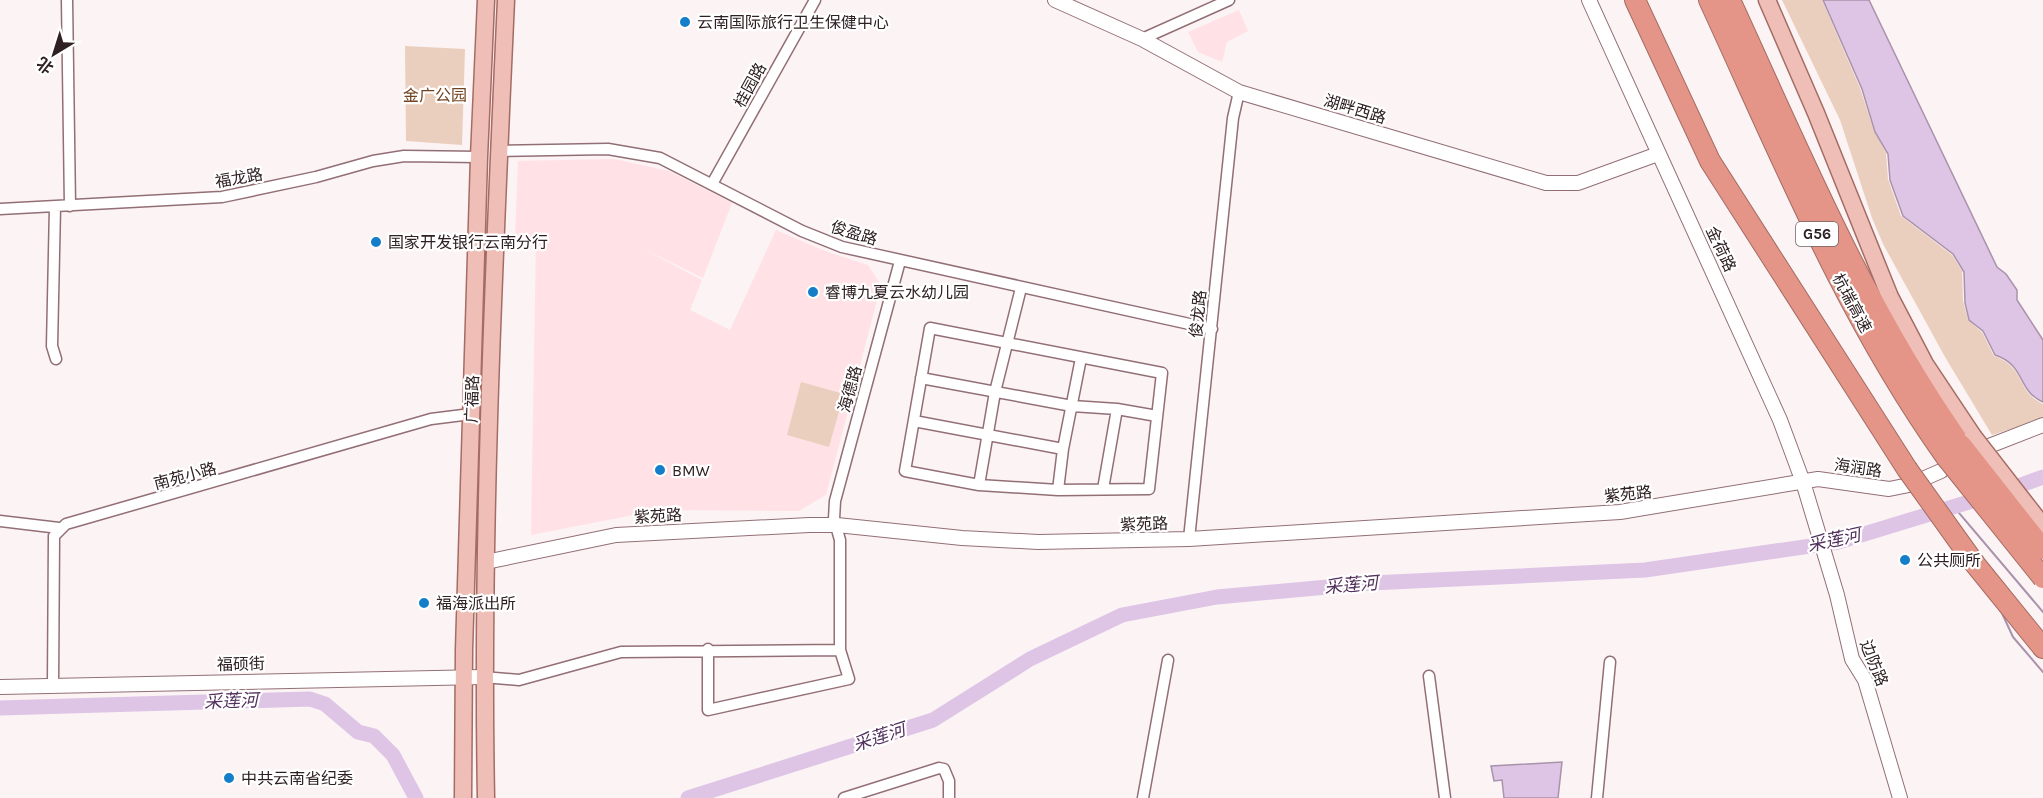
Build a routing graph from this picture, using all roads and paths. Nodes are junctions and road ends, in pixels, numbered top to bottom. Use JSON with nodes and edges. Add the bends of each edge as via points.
{"nodes":[{"id":1,"x":67,"y":0,"type":"edge"},
{"id":2,"x":486,"y":0,"type":"edge"},
{"id":3,"x":506,"y":0,"type":"edge"},
{"id":4,"x":815,"y":0,"type":"edge"},
{"id":5,"x":1055,"y":0,"type":"edge"},
{"id":6,"x":1229,"y":0,"type":"edge"},
{"id":7,"x":1589,"y":0,"type":"edge"},
{"id":8,"x":1635,"y":0,"type":"edge"},
{"id":9,"x":1709,"y":0,"type":"edge"},
{"id":10,"x":1730,"y":0,"type":"edge"},
{"id":11,"x":1767,"y":0,"type":"edge"},
{"id":12,"x":1142,"y":39,"type":"junction"},
{"id":13,"x":1239,"y":92,"type":"junction"},
{"id":14,"x":499,"y":152,"type":"junction"},
{"id":15,"x":1658,"y":154,"type":"junction"},
{"id":16,"x":479,"y":157,"type":"junction"},
{"id":17,"x":712,"y":184,"type":"junction"},
{"id":18,"x":69,"y":206,"type":"junction"},
{"id":19,"x":55,"y":207,"type":"junction"},
{"id":20,"x":0,"y":209,"type":"edge"},
{"id":21,"x":900,"y":261,"type":"junction"},
{"id":22,"x":1021,"y":288,"type":"junction"},
{"id":23,"x":1212,"y":330,"type":"junction"},
{"id":24,"x":1006,"y":345,"type":"junction"},
{"id":25,"x":1081,"y":358,"type":"junction"},
{"id":26,"x":56,"y":359,"type":"dead end"},
{"id":27,"x":921,"y":378,"type":"junction"},
{"id":28,"x":995,"y":392,"type":"junction"},
{"id":29,"x":1072,"y":406,"type":"junction"},
{"id":30,"x":1117,"y":409,"type":"junction"},
{"id":31,"x":471,"y":414,"type":"junction"},
{"id":32,"x":1157,"y":416,"type":"junction"},
{"id":33,"x":914,"y":421,"type":"junction"},
{"id":34,"x":2043,"y":425,"type":"edge"},
{"id":35,"x":987,"y":436,"type":"junction"},
{"id":36,"x":1989,"y":446,"type":"dead end"},
{"id":37,"x":1064,"y":449,"type":"junction"},
{"id":38,"x":1955,"y":452,"type":"junction"},
{"id":39,"x":1803,"y":482,"type":"junction"},
{"id":40,"x":979,"y":485,"type":"junction"},
{"id":41,"x":1103,"y":489,"type":"junction"},
{"id":42,"x":1058,"y":490,"type":"junction"},
{"id":43,"x":1813,"y":516,"type":"joint"},
{"id":44,"x":0,"y":521,"type":"edge"},
{"id":45,"x":837,"y":525,"type":"junction"},
{"id":46,"x":2043,"y":526,"type":"edge"},
{"id":47,"x":59,"y":528,"type":"junction"},
{"id":48,"x":1189,"y":539,"type":"junction"},
{"id":49,"x":2043,"y":549,"type":"edge"},
{"id":50,"x":486,"y":562,"type":"junction"},
{"id":51,"x":2043,"y":578,"type":"edge"},
{"id":52,"x":2043,"y":648,"type":"edge"},
{"id":53,"x":708,"y":649,"type":"junction"},
{"id":54,"x":840,"y":650,"type":"junction"},
{"id":55,"x":1168,"y":660,"type":"dead end"},
{"id":56,"x":1610,"y":662,"type":"dead end"},
{"id":57,"x":464,"y":676,"type":"junction"},
{"id":58,"x":1429,"y":676,"type":"dead end"},
{"id":59,"x":483,"y":677,"type":"junction"},
{"id":60,"x":53,"y":685,"type":"junction"},
{"id":61,"x":0,"y":687,"type":"edge"},
{"id":62,"x":463,"y":798,"type":"edge"},
{"id":63,"x":486,"y":798,"type":"edge"},
{"id":64,"x":844,"y":798,"type":"edge"},
{"id":65,"x":949,"y":798,"type":"edge"},
{"id":66,"x":1143,"y":798,"type":"edge"},
{"id":67,"x":1445,"y":798,"type":"edge"},
{"id":68,"x":1597,"y":798,"type":"edge"},
{"id":69,"x":1900,"y":798,"type":"edge"}],
"edges":[{"from":1,"to":18,"type":"street"},
{"from":2,"to":16,"type":"main road","name":"广福路"},
{"from":3,"to":14,"type":"main road","name":"广福路"},
{"from":4,"to":17,"type":"street","name":"桂园路"},
{"from":5,"to":12,"type":"street","name":"湖畔西路"},
{"from":6,"to":12,"type":"street"},
{"from":7,"to":15,"type":"street","name":"金荷路"},
{"from":8,"to":52,"type":"highway","bridge":true,"via":[[1710,161],[1907,469],[1975,564]]},
{"from":9,"to":38,"type":"highway","name":"杭瑞高速","number":"G56","via":[[1850,301],[1896,382]]},
{"from":10,"to":38,"type":"highway","name":"杭瑞高速","number":"G56","via":[[1871,299]]},
{"from":11,"to":38,"type":"main road","via":[[1890,297],[1925,364]]},
{"from":12,"to":13,"type":"street","name":"湖畔西路"},
{"from":13,"to":15,"type":"street","name":"湖畔西路","via":[[1546,183],[1578,183]]},
{"from":13,"to":23,"type":"street","name":"俊龙路","via":[[1233,118]]},
{"from":14,"to":17,"type":"street","name":"俊盈路","via":[[628,151],[660,158]]},
{"from":14,"to":50,"type":"main road","name":"广福路"},
{"from":15,"to":39,"type":"street","name":"金荷路","via":[[1749,349]]},
{"from":16,"to":18,"type":"street","name":"福龙路","via":[[404,156],[222,197]]},
{"from":16,"to":31,"type":"main road","name":"广福路"},
{"from":17,"to":21,"type":"street","name":"俊盈路","via":[[823,240]]},
{"from":18,"to":19,"type":"street","name":"福龙路"},
{"from":19,"to":20,"type":"street","name":"福龙路"},
{"from":19,"to":26,"type":"street","via":[[52,346]]},
{"from":21,"to":22,"type":"street","name":"俊盈路"},
{"from":21,"to":45,"type":"street","name":"海德路","via":[[835,501]]},
{"from":22,"to":23,"type":"street","name":"俊盈路"},
{"from":22,"to":24,"type":"street"},
{"from":23,"to":48,"type":"street","name":"俊龙路"},
{"from":24,"to":25,"type":"street"},
{"from":24,"to":27,"type":"street","via":[[930,328]]},
{"from":24,"to":28,"type":"street"},
{"from":25,"to":29,"type":"street"},
{"from":25,"to":32,"type":"street","via":[[1162,374]]},
{"from":27,"to":28,"type":"street"},
{"from":27,"to":33,"type":"street"},
{"from":28,"to":29,"type":"street"},
{"from":28,"to":35,"type":"street"},
{"from":29,"to":30,"type":"street"},
{"from":29,"to":37,"type":"street"},
{"from":30,"to":32,"type":"street"},
{"from":30,"to":41,"type":"street"},
{"from":31,"to":47,"type":"street","name":"南苑小路","via":[[431,419]]},
{"from":31,"to":57,"type":"main road","name":"广福路"},
{"from":32,"to":41,"type":"street","via":[[1149,489]]},
{"from":33,"to":35,"type":"street"},
{"from":33,"to":40,"type":"street","via":[[905,471]]},
{"from":34,"to":36,"type":"street"},
{"from":35,"to":37,"type":"street"},
{"from":35,"to":40,"type":"street"},
{"from":37,"to":42,"type":"street"},
{"from":38,"to":39,"type":"street","name":"海润路","via":[[1916,483],[1888,489],[1839,480]]},
{"from":38,"to":46,"type":"main road","bridge":true},
{"from":38,"to":49,"type":"highway","name":"杭瑞高速","number":"G56","bridge":true},
{"from":38,"to":51,"type":"highway","name":"杭瑞高速","number":"G56","bridge":true},
{"from":39,"to":43,"type":"street","name":"金荷路"},
{"from":39,"to":48,"type":"street","name":"紫苑路","via":[[1620,512]]},
{"from":40,"to":42,"type":"street"},
{"from":41,"to":42,"type":"street"},
{"from":43,"to":69,"type":"street","name":"边防路","via":[[1852,659],[1865,680]]},
{"from":44,"to":47,"type":"street"},
{"from":45,"to":48,"type":"street","name":"紫苑路","via":[[1038,542]]},
{"from":45,"to":50,"type":"street","name":"紫苑路","via":[[616,535]]},
{"from":45,"to":54,"type":"street","name":"海德路"},
{"from":47,"to":60,"type":"street","via":[[53,544]]},
{"from":50,"to":59,"type":"main road","name":"广福路"},
{"from":53,"to":54,"type":"street"},
{"from":53,"to":54,"type":"street","name":"海德路","via":[[708,710],[849,679]]},
{"from":53,"to":59,"type":"street","via":[[621,652],[519,680]]},
{"from":55,"to":66,"type":"street"},
{"from":56,"to":68,"type":"street"},
{"from":57,"to":59,"type":"street","name":"福硕街"},
{"from":57,"to":60,"type":"street","name":"福硕街"},
{"from":57,"to":62,"type":"main road","name":"广福路"},
{"from":58,"to":67,"type":"street"},
{"from":59,"to":63,"type":"main road","name":"广福路"},
{"from":60,"to":61,"type":"street","name":"福硕街"},
{"from":64,"to":65,"type":"street","via":[[939,768],[947,774]]}]}
